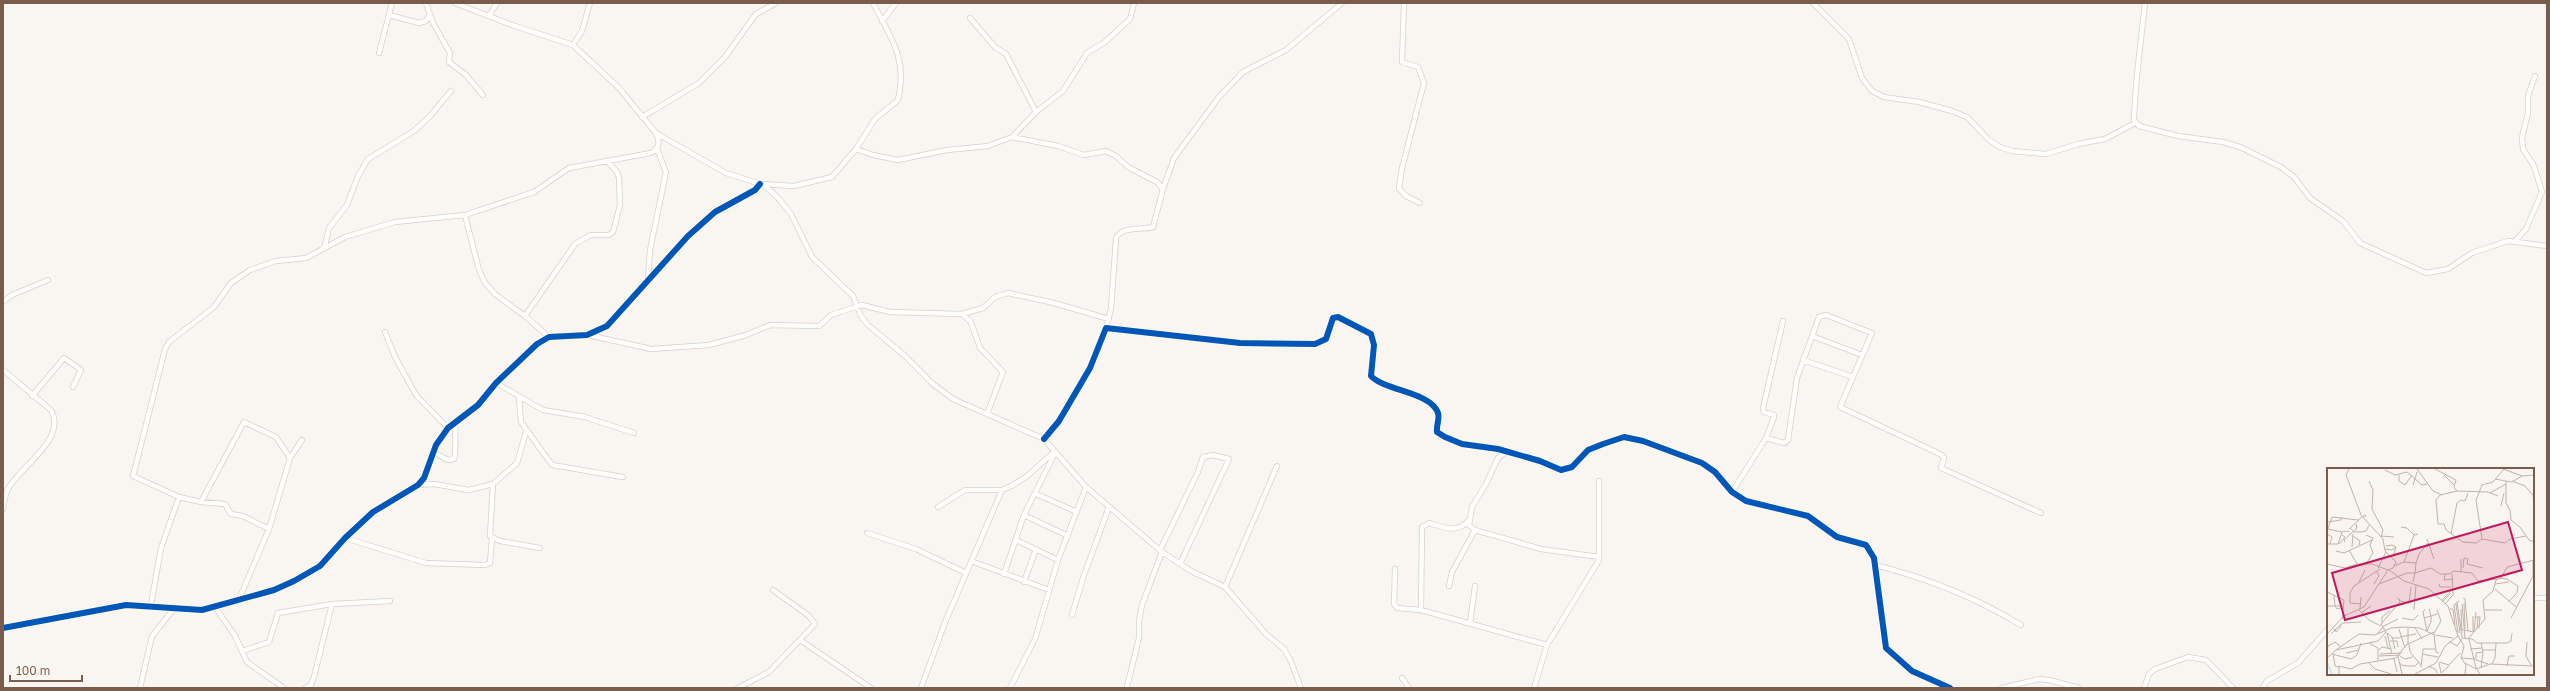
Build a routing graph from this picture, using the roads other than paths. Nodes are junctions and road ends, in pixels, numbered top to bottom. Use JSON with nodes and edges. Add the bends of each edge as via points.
{"nodes":[{"id":1,"x":392,"y":3,"type":"edge"},
{"id":2,"x":426,"y":3,"type":"edge"},
{"id":3,"x":455,"y":3,"type":"edge"},
{"id":4,"x":497,"y":3,"type":"edge"},
{"id":5,"x":590,"y":3,"type":"edge"},
{"id":6,"x":776,"y":3,"type":"edge"},
{"id":7,"x":873,"y":3,"type":"edge"},
{"id":8,"x":896,"y":3,"type":"edge"},
{"id":9,"x":1134,"y":3,"type":"edge"},
{"id":10,"x":1342,"y":3,"type":"edge"},
{"id":11,"x":1404,"y":3,"type":"edge"},
{"id":12,"x":1813,"y":3,"type":"edge"},
{"id":13,"x":2144,"y":3,"type":"edge"},
{"id":14,"x":430,"y":14,"type":"junction"},
{"id":15,"x":389,"y":15,"type":"junction"},
{"id":16,"x":489,"y":16,"type":"junction"},
{"id":17,"x":970,"y":18,"type":"dead end"},
{"id":18,"x":882,"y":21,"type":"junction"},
{"id":19,"x":573,"y":45,"type":"junction"},
{"id":20,"x":379,"y":53,"type":"dead end"},
{"id":21,"x":2534,"y":76,"type":"dead end"},
{"id":22,"x":452,"y":91,"type":"dead end"},
{"id":23,"x":483,"y":96,"type":"dead end"},
{"id":24,"x":1036,"y":112,"type":"junction"},
{"id":25,"x":642,"y":117,"type":"junction"},
{"id":26,"x":2135,"y":123,"type":"junction"},
{"id":27,"x":656,"y":133,"type":"junction"},
{"id":28,"x":1012,"y":137,"type":"junction"},
{"id":29,"x":856,"y":148,"type":"junction"},
{"id":30,"x":658,"y":149,"type":"junction"},
{"id":31,"x":607,"y":161,"type":"junction"},
{"id":32,"x":762,"y":185,"type":"junction"},
{"id":33,"x":1163,"y":189,"type":"junction"},
{"id":34,"x":1420,"y":203,"type":"dead end"},
{"id":35,"x":465,"y":215,"type":"junction"},
{"id":36,"x":2516,"y":240,"type":"junction"},
{"id":37,"x":2547,"y":246,"type":"edge"},
{"id":38,"x":324,"y":249,"type":"junction"},
{"id":39,"x":48,"y":280,"type":"dead end"},
{"id":40,"x":648,"y":280,"type":"junction"},
{"id":41,"x":3,"y":302,"type":"edge"},
{"id":42,"x":858,"y":307,"type":"junction"},
{"id":43,"x":962,"y":314,"type":"junction"},
{"id":44,"x":525,"y":316,"type":"junction"},
{"id":45,"x":1109,"y":319,"type":"junction"},
{"id":46,"x":1783,"y":321,"type":"dead end"},
{"id":47,"x":1106,"y":328,"type":"junction"},
{"id":48,"x":384,"y":332,"type":"dead end"},
{"id":49,"x":587,"y":335,"type":"junction"},
{"id":50,"x":1812,"y":336,"type":"junction"},
{"id":51,"x":549,"y":337,"type":"junction"},
{"id":52,"x":1862,"y":355,"type":"junction"},
{"id":53,"x":1803,"y":360,"type":"junction"},
{"id":54,"x":3,"y":370,"type":"edge"},
{"id":55,"x":1853,"y":377,"type":"junction"},
{"id":56,"x":496,"y":383,"type":"junction"},
{"id":57,"x":74,"y":387,"type":"dead end"},
{"id":58,"x":32,"y":396,"type":"junction"},
{"id":59,"x":519,"y":398,"type":"junction"},
{"id":60,"x":987,"y":414,"type":"junction"},
{"id":61,"x":456,"y":421,"type":"junction"},
{"id":62,"x":448,"y":428,"type":"junction"},
{"id":63,"x":526,"y":432,"type":"junction"},
{"id":64,"x":634,"y":433,"type":"dead end"},
{"id":65,"x":1766,"y":438,"type":"junction"},
{"id":66,"x":1044,"y":439,"type":"junction"},
{"id":67,"x":302,"y":440,"type":"dead end"},
{"id":68,"x":432,"y":452,"type":"junction"},
{"id":69,"x":1506,"y":452,"type":"junction"},
{"id":70,"x":1054,"y":453,"type":"junction"},
{"id":71,"x":290,"y":458,"type":"junction"},
{"id":72,"x":1277,"y":466,"type":"dead end"},
{"id":73,"x":623,"y":477,"type":"dead end"},
{"id":74,"x":1599,"y":481,"type":"dead end"},
{"id":75,"x":493,"y":484,"type":"junction"},
{"id":76,"x":418,"y":485,"type":"junction"},
{"id":77,"x":1086,"y":487,"type":"junction"},
{"id":78,"x":5,"y":488,"type":"edge"},
{"id":79,"x":1002,"y":490,"type":"junction"},
{"id":80,"x":1732,"y":492,"type":"junction"},
{"id":81,"x":1036,"y":494,"type":"junction"},
{"id":82,"x":179,"y":496,"type":"junction"},
{"id":83,"x":201,"y":502,"type":"junction"},
{"id":84,"x":938,"y":506,"type":"dead end"},
{"id":85,"x":1109,"y":507,"type":"junction"},
{"id":86,"x":3,"y":509,"type":"edge"},
{"id":87,"x":1077,"y":512,"type":"junction"},
{"id":88,"x":2041,"y":513,"type":"dead end"},
{"id":89,"x":1024,"y":515,"type":"junction"},
{"id":90,"x":1468,"y":521,"type":"junction"},
{"id":91,"x":269,"y":529,"type":"junction"},
{"id":92,"x":1475,"y":530,"type":"junction"},
{"id":93,"x":867,"y":532,"type":"dead end"},
{"id":94,"x":1068,"y":536,"type":"junction"},
{"id":95,"x":345,"y":538,"type":"junction"},
{"id":96,"x":492,"y":538,"type":"junction"},
{"id":97,"x":1016,"y":540,"type":"junction"},
{"id":98,"x":540,"y":548,"type":"dead end"},
{"id":99,"x":1036,"y":549,"type":"junction"},
{"id":100,"x":1161,"y":551,"type":"junction"},
{"id":101,"x":1599,"y":558,"type":"junction"},
{"id":102,"x":1058,"y":560,"type":"junction"},
{"id":103,"x":971,"y":561,"type":"junction"},
{"id":104,"x":1180,"y":564,"type":"junction"},
{"id":105,"x":1875,"y":565,"type":"junction"},
{"id":106,"x":1395,"y":569,"type":"dead end"},
{"id":107,"x":966,"y":573,"type":"junction"},
{"id":108,"x":1004,"y":574,"type":"junction"},
{"id":109,"x":1024,"y":582,"type":"junction"},
{"id":110,"x":1449,"y":586,"type":"dead end"},
{"id":111,"x":1475,"y":586,"type":"dead end"},
{"id":112,"x":1225,"y":587,"type":"junction"},
{"id":113,"x":773,"y":590,"type":"dead end"},
{"id":114,"x":1049,"y":590,"type":"junction"},
{"id":115,"x":240,"y":598,"type":"junction"},
{"id":116,"x":2534,"y":598,"type":"edge"},
{"id":117,"x":2547,"y":598,"type":"edge"},
{"id":118,"x":390,"y":601,"type":"dead end"},
{"id":119,"x":332,"y":604,"type":"junction"},
{"id":120,"x":151,"y":605,"type":"junction"},
{"id":121,"x":214,"y":607,"type":"junction"},
{"id":122,"x":173,"y":610,"type":"junction"},
{"id":123,"x":1420,"y":610,"type":"junction"},
{"id":124,"x":1072,"y":615,"type":"dead end"},
{"id":125,"x":1470,"y":623,"type":"junction"},
{"id":126,"x":2021,"y":625,"type":"dead end"},
{"id":127,"x":3,"y":628,"type":"edge"},
{"id":128,"x":2327,"y":630,"type":"edge"},
{"id":129,"x":800,"y":640,"type":"junction"},
{"id":130,"x":1547,"y":645,"type":"junction"},
{"id":131,"x":242,"y":651,"type":"junction"},
{"id":132,"x":1402,"y":678,"type":"dead end"},
{"id":133,"x":140,"y":688,"type":"edge"},
{"id":134,"x":284,"y":688,"type":"edge"},
{"id":135,"x":306,"y":688,"type":"edge"},
{"id":136,"x":738,"y":688,"type":"edge"},
{"id":137,"x":871,"y":688,"type":"edge"},
{"id":138,"x":921,"y":688,"type":"edge"},
{"id":139,"x":1010,"y":688,"type":"edge"},
{"id":140,"x":1127,"y":688,"type":"edge"},
{"id":141,"x":1301,"y":688,"type":"edge"},
{"id":142,"x":1409,"y":688,"type":"edge"},
{"id":143,"x":1534,"y":688,"type":"edge"},
{"id":144,"x":1950,"y":688,"type":"edge"},
{"id":145,"x":2002,"y":688,"type":"edge"},
{"id":146,"x":2079,"y":688,"type":"edge"},
{"id":147,"x":2144,"y":688,"type":"edge"},
{"id":148,"x":2233,"y":688,"type":"edge"},
{"id":149,"x":2262,"y":688,"type":"edge"}],
"edges":[{"from":1,"to":15,"type":"street"},
{"from":2,"to":14,"type":"street"},
{"from":3,"to":16,"type":"street"},
{"from":4,"to":16,"type":"street"},
{"from":5,"to":19,"type":"street","via":[[582,31]]},
{"from":6,"to":25,"type":"street","via":[[756,14],[725,57],[699,83]]},
{"from":7,"to":18,"type":"street"},
{"from":8,"to":18,"type":"street"},
{"from":9,"to":24,"type":"street","via":[[1130,19],[1105,42],[1087,52],[1063,91]]},
{"from":10,"to":33,"type":"street","via":[[1286,50],[1253,66],[1236,79],[1215,101],[1174,158]]},
{"from":11,"to":34,"type":"street","via":[[1402,62],[1418,67],[1424,83],[1399,188],[1406,196]]},
{"from":12,"to":26,"type":"street","via":[[1846,34],[1862,78],[1872,92],[1884,97],[1919,102],[1967,117],[2000,148],[2046,154],[2105,139]]},
{"from":13,"to":26,"type":"street","via":[[2136,69]]},
{"from":14,"to":15,"type":"street","via":[[426,21],[419,23]]},
{"from":14,"to":23,"type":"street","via":[[450,53],[450,62],[466,75]]},
{"from":15,"to":20,"type":"street"},
{"from":16,"to":19,"type":"street"},
{"from":17,"to":24,"type":"street","via":[[995,47],[1006,54]]},
{"from":18,"to":29,"type":"street","via":[[901,62],[903,74],[900,92],[893,107],[875,119]]},
{"from":19,"to":25,"type":"street","via":[[619,88]]},
{"from":21,"to":36,"type":"street","via":[[2528,96],[2523,149],[2534,166],[2542,192],[2526,229]]},
{"from":22,"to":38,"type":"street","via":[[414,131],[368,159],[358,176],[347,205],[329,228]]},
{"from":24,"to":28,"type":"street"},
{"from":25,"to":27,"type":"street"},
{"from":26,"to":36,"type":"street","via":[[2178,136],[2240,147],[2281,167],[2294,177],[2310,198],[2343,221],[2360,243],[2426,273],[2448,269],[2490,245]]},
{"from":27,"to":30,"type":"street","via":[[659,140]]},
{"from":27,"to":32,"type":"street","via":[[716,169]]},
{"from":28,"to":29,"type":"street","via":[[988,146],[947,150],[898,160],[873,155]]},
{"from":28,"to":33,"type":"street","via":[[1058,146],[1084,155],[1106,151],[1128,167],[1157,182]]},
{"from":29,"to":32,"type":"street","via":[[832,177],[822,181],[794,186]]},
{"from":30,"to":31,"type":"street","via":[[651,153]]},
{"from":30,"to":40,"type":"street","via":[[666,172],[650,250]]},
{"from":31,"to":35,"type":"street","via":[[569,168],[534,192]]},
{"from":31,"to":44,"type":"street","via":[[619,178],[620,205],[613,232],[609,235],[591,235],[575,244]]},
{"from":32,"to":40,"type":"street","via":[[703,222]]},
{"from":32,"to":42,"type":"street","via":[[779,199],[791,214],[812,257],[853,296]]},
{"from":33,"to":45,"type":"street","via":[[1153,227],[1126,230],[1116,238]]},
{"from":35,"to":38,"type":"street","via":[[395,222],[363,230]]},
{"from":35,"to":44,"type":"street","via":[[482,277],[496,295]]},
{"from":36,"to":37,"type":"street"},
{"from":38,"to":82,"type":"street","via":[[306,258],[276,260],[238,276],[214,307],[167,343],[133,476]]},
{"from":39,"to":41,"type":"street","via":[[12,295]]},
{"from":40,"to":49,"type":"street","via":[[614,320]]},
{"from":42,"to":43,"type":"street","via":[[908,314]]},
{"from":42,"to":49,"type":"street","via":[[830,315],[819,326],[770,325],[746,335],[709,345],[651,349]]},
{"from":42,"to":60,"type":"street","via":[[868,325],[933,384],[953,399]]},
{"from":43,"to":45,"type":"street","via":[[983,308],[995,297],[1008,293]]},
{"from":43,"to":60,"type":"street","via":[[971,322],[980,348],[1003,372]]},
{"from":44,"to":51,"type":"street"},
{"from":45,"to":47,"type":"street"},
{"from":46,"to":65,"type":"street","via":[[1764,408],[1764,412],[1774,415]]},
{"from":47,"to":66,"type":"street","via":[[1090,368],[1059,420]]},
{"from":47,"to":69,"type":"street","via":[[1240,343],[1315,344],[1326,339],[1333,318],[1338,317],[1371,334],[1374,345],[1371,376],[1432,405],[1439,415],[1436,428],[1440,435],[1467,446]]},
{"from":48,"to":62,"type":"street","via":[[416,395]]},
{"from":49,"to":51,"type":"street"},
{"from":50,"to":52,"type":"street"},
{"from":50,"to":52,"type":"street","via":[[1822,315],[1870,332]]},
{"from":50,"to":53,"type":"street"},
{"from":51,"to":56,"type":"street","via":[[537,344]]},
{"from":52,"to":55,"type":"street"},
{"from":53,"to":55,"type":"street"},
{"from":53,"to":65,"type":"street","via":[[1795,388],[1788,440],[1784,443]]},
{"from":54,"to":58,"type":"street"},
{"from":55,"to":88,"type":"street","via":[[1840,407],[1942,455],[1944,458],[1941,468]]},
{"from":56,"to":59,"type":"street"},
{"from":56,"to":61,"type":"street","via":[[478,405]]},
{"from":57,"to":58,"type":"street","via":[[81,370],[64,358]]},
{"from":58,"to":78,"type":"street","via":[[55,417],[53,431],[34,461]]},
{"from":59,"to":63,"type":"street","via":[[519,413]]},
{"from":59,"to":64,"type":"street","via":[[543,410],[585,417]]},
{"from":60,"to":66,"type":"street"},
{"from":61,"to":62,"type":"street"},
{"from":61,"to":68,"type":"street","via":[[454,459],[448,460]]},
{"from":62,"to":68,"type":"street"},
{"from":63,"to":73,"type":"street","via":[[552,465]]},
{"from":63,"to":75,"type":"street","via":[[517,464]]},
{"from":65,"to":80,"type":"street"},
{"from":66,"to":70,"type":"street"},
{"from":67,"to":71,"type":"street"},
{"from":68,"to":76,"type":"street","via":[[424,478]]},
{"from":69,"to":80,"type":"street","via":[[1540,460],[1556,469],[1567,470],[1588,450],[1617,439],[1632,438],[1702,462],[1716,472]]},
{"from":69,"to":90,"type":"street","via":[[1498,458],[1472,507]]},
{"from":70,"to":77,"type":"street"},
{"from":70,"to":79,"type":"street","via":[[1026,477]]},
{"from":70,"to":81,"type":"street"},
{"from":71,"to":83,"type":"street","via":[[276,437],[244,422]]},
{"from":71,"to":91,"type":"street"},
{"from":72,"to":112,"type":"street"},
{"from":74,"to":101,"type":"street"},
{"from":75,"to":76,"type":"street","via":[[469,490],[434,484]]},
{"from":75,"to":96,"type":"street","via":[[488,529]]},
{"from":76,"to":95,"type":"street","via":[[373,512]]},
{"from":77,"to":85,"type":"street"},
{"from":77,"to":87,"type":"street"},
{"from":78,"to":86,"type":"street"},
{"from":79,"to":84,"type":"street","via":[[965,490]]},
{"from":79,"to":103,"type":"street"},
{"from":80,"to":105,"type":"street","via":[[1761,506],[1808,516],[1837,537],[1866,546]]},
{"from":81,"to":87,"type":"street"},
{"from":81,"to":89,"type":"street"},
{"from":82,"to":83,"type":"street"},
{"from":82,"to":120,"type":"street","via":[[161,548]]},
{"from":83,"to":91,"type":"street","via":[[225,504],[231,514],[243,516]]},
{"from":85,"to":100,"type":"street"},
{"from":85,"to":124,"type":"street"},
{"from":87,"to":94,"type":"street"},
{"from":89,"to":94,"type":"street"},
{"from":89,"to":97,"type":"street"},
{"from":90,"to":92,"type":"street"},
{"from":90,"to":123,"type":"street","via":[[1462,527],[1453,529],[1429,523],[1422,527]]},
{"from":91,"to":115,"type":"street"},
{"from":92,"to":101,"type":"street","via":[[1541,549]]},
{"from":92,"to":110,"type":"street","via":[[1452,572]]},
{"from":93,"to":107,"type":"street","via":[[916,549]]},
{"from":94,"to":102,"type":"street"},
{"from":95,"to":96,"type":"street","via":[[420,562],[485,565],[490,563]]},
{"from":95,"to":115,"type":"street","via":[[320,566],[294,581],[274,590]]},
{"from":96,"to":98,"type":"street"},
{"from":97,"to":99,"type":"street"},
{"from":97,"to":108,"type":"street"},
{"from":99,"to":102,"type":"street"},
{"from":99,"to":109,"type":"street"},
{"from":100,"to":104,"type":"street"},
{"from":100,"to":104,"type":"street","via":[[1203,457],[1229,459]]},
{"from":100,"to":140,"type":"street","via":[[1142,605],[1139,638]]},
{"from":101,"to":130,"type":"street","via":[[1580,594]]},
{"from":102,"to":114,"type":"street"},
{"from":103,"to":107,"type":"street"},
{"from":103,"to":108,"type":"street"},
{"from":104,"to":112,"type":"street"},
{"from":105,"to":126,"type":"street","via":[[1930,581],[1978,601]]},
{"from":105,"to":144,"type":"street","via":[[1886,648],[1912,671]]},
{"from":106,"to":123,"type":"street","via":[[1395,606]]},
{"from":107,"to":138,"type":"street"},
{"from":108,"to":109,"type":"street"},
{"from":109,"to":114,"type":"street"},
{"from":111,"to":125,"type":"street"},
{"from":112,"to":141,"type":"street","via":[[1266,634],[1284,649]]},
{"from":113,"to":129,"type":"street","via":[[815,622]]},
{"from":114,"to":139,"type":"street","via":[[1036,639]]},
{"from":115,"to":121,"type":"street"},
{"from":116,"to":117,"type":"street"},
{"from":118,"to":119,"type":"street"},
{"from":119,"to":131,"type":"street","via":[[278,613],[269,642]]},
{"from":119,"to":135,"type":"street","via":[[314,677],[311,685]]},
{"from":120,"to":122,"type":"street"},
{"from":120,"to":127,"type":"street","via":[[126,605]]},
{"from":121,"to":122,"type":"street"},
{"from":121,"to":131,"type":"street","via":[[235,636]]},
{"from":122,"to":133,"type":"street","via":[[152,636]]},
{"from":123,"to":125,"type":"street"},
{"from":125,"to":130,"type":"street"},
{"from":128,"to":149,"type":"street","via":[[2298,663],[2267,681]]},
{"from":129,"to":136,"type":"street","via":[[768,672]]},
{"from":129,"to":137,"type":"street"},
{"from":130,"to":143,"type":"street"},
{"from":131,"to":134,"type":"street","via":[[249,664]]},
{"from":132,"to":142,"type":"street"},
{"from":145,"to":146,"type":"street","via":[[2049,680]]},
{"from":147,"to":148,"type":"street","via":[[2149,674],[2155,669],[2188,657],[2206,660]]}]}
